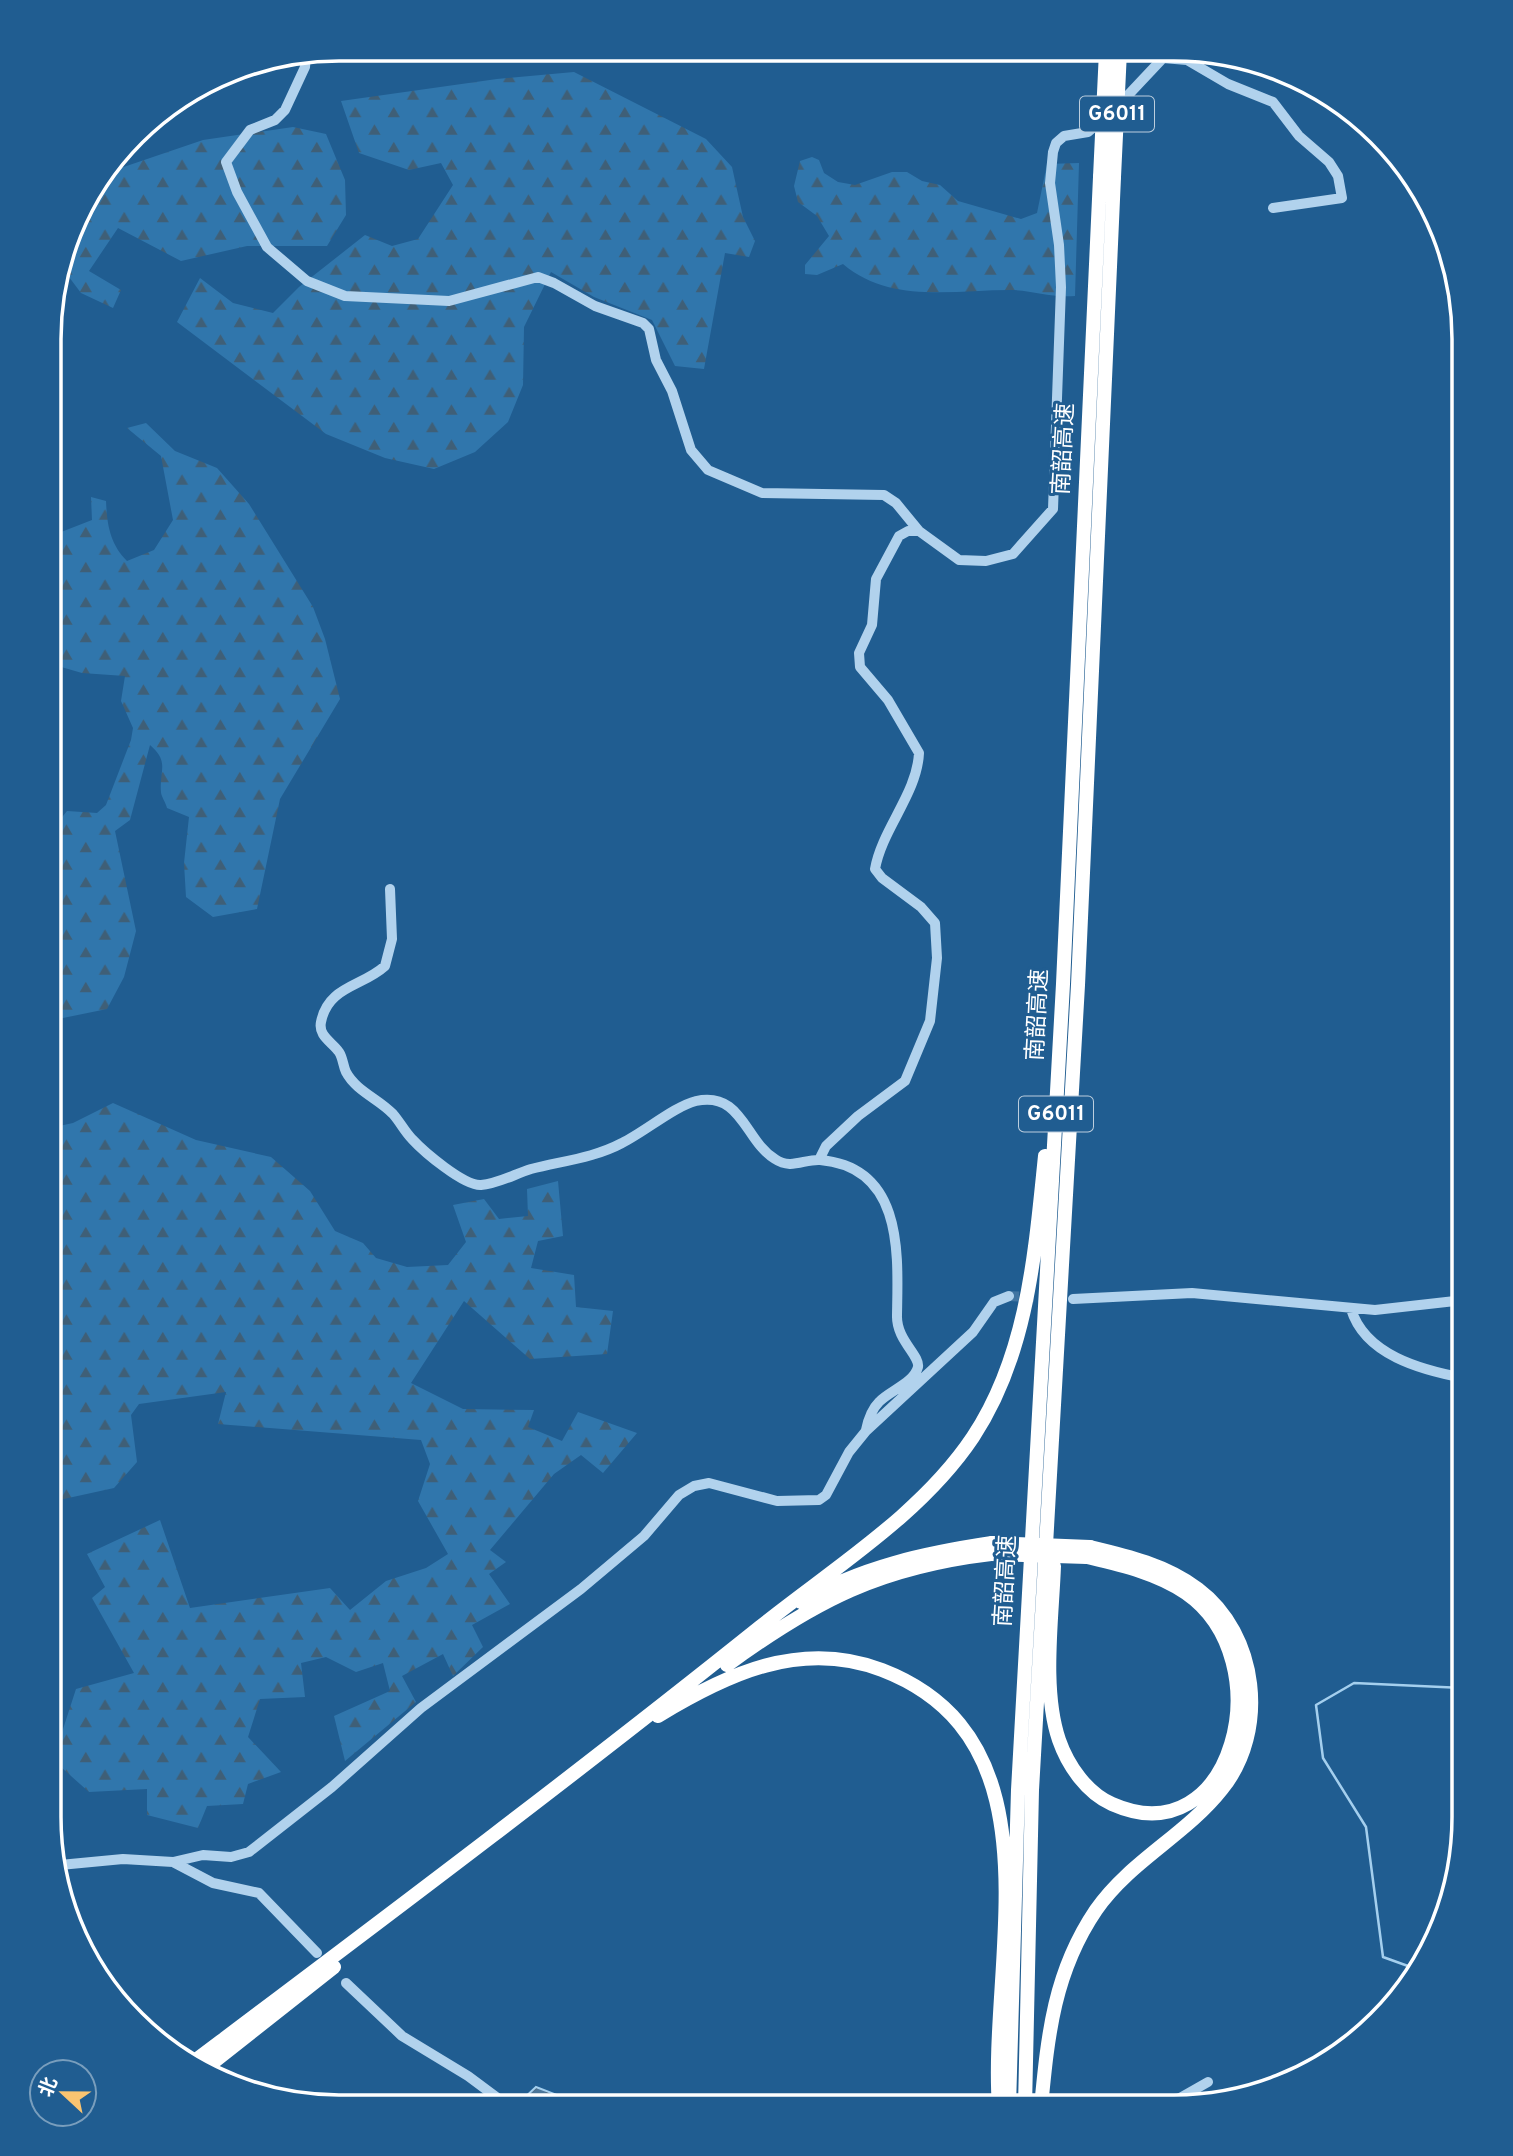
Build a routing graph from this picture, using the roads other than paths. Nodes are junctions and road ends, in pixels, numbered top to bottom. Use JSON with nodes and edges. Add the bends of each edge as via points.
{"nodes":[{"id":1,"x":1106,"y":61,"type":"edge"},
{"id":2,"x":1119,"y":61,"type":"edge"},
{"id":3,"x":1160,"y":61,"type":"edge"},
{"id":4,"x":1190,"y":62,"type":"edge"},
{"id":5,"x":305,"y":64,"type":"edge"},
{"id":6,"x":1107,"y":177,"type":"junction"},
{"id":7,"x":1273,"y":208,"type":"dead end"},
{"id":8,"x":919,"y":531,"type":"junction"},
{"id":9,"x":390,"y":890,"type":"dead end"},
{"id":10,"x":1063,"y":984,"type":"junction"},
{"id":11,"x":819,"y":1160,"type":"junction"},
{"id":12,"x":1009,"y":1296,"type":"tunnel mouth"},
{"id":13,"x":1073,"y":1299,"type":"dead end"},
{"id":14,"x":1452,"y":1302,"type":"edge"},
{"id":15,"x":1351,"y":1309,"type":"junction"},
{"id":16,"x":1057,"y":1349,"type":"junction"},
{"id":17,"x":1452,"y":1375,"type":"edge"},
{"id":18,"x":866,"y":1431,"type":"junction"},
{"id":19,"x":992,"y":1548,"type":"junction"},
{"id":20,"x":1089,"y":1552,"type":"junction"},
{"id":21,"x":757,"y":1629,"type":"junction"},
{"id":22,"x":651,"y":1721,"type":"junction"},
{"id":23,"x":173,"y":1862,"type":"junction"},
{"id":24,"x":66,"y":1864,"type":"edge"},
{"id":25,"x":317,"y":1953,"type":"dead end"},
{"id":26,"x":346,"y":1983,"type":"dead end"},
{"id":27,"x":1005,"y":2054,"type":"junction"},
{"id":28,"x":200,"y":2057,"type":"edge"},
{"id":29,"x":212,"y":2064,"type":"edge"},
{"id":30,"x":1208,"y":2082,"type":"dead end"},
{"id":31,"x":1186,"y":2094,"type":"edge"},
{"id":32,"x":494,"y":2095,"type":"edge"},
{"id":33,"x":1000,"y":2095,"type":"edge"},
{"id":34,"x":1008,"y":2095,"type":"edge"},
{"id":35,"x":1025,"y":2095,"type":"edge"},
{"id":36,"x":1042,"y":2095,"type":"edge"}],
"edges":[{"from":1,"to":6,"type":"highway","name":"南韶高速","number":"G6011","bridge":true},
{"from":2,"to":6,"type":"highway","name":"南韶高速","number":"G6011","bridge":true},
{"from":3,"to":8,"type":"street","via":[[1088,132],[1064,136],[1053,152],[1050,183],[1061,287],[1053,509],[1013,554],[986,561],[960,560]]},
{"from":4,"to":7,"type":"street","via":[[1273,102],[1338,176],[1342,198]]},
{"from":5,"to":8,"type":"street","via":[[285,110],[275,120],[250,130],[226,162],[251,222],[284,265],[307,281],[345,296],[449,301],[538,277],[554,283],[649,329],[685,437],[698,462],[708,470],[762,493],[884,495]]},
{"from":6,"to":10,"type":"highway","name":"南韶高速","number":"G6011"},
{"from":6,"to":16,"type":"highway","name":"南韶高速","number":"G6011","via":[[1078,971]]},
{"from":8,"to":11,"type":"street","via":[[899,536],[876,579],[872,625],[859,653],[860,667],[888,699],[919,753],[912,783],[875,869],[934,923],[937,958],[930,1021],[905,1081],[858,1116],[826,1146]]},
{"from":9,"to":11,"type":"street","via":[[392,939],[385,967],[336,993],[320,1026],[358,1086],[457,1176],[472,1185],[483,1185],[590,1156],[694,1101],[736,1110],[765,1154],[780,1163]]},
{"from":10,"to":21,"type":"highway","via":[[1028,1292],[1002,1384],[973,1436],[938,1478],[886,1527]]},
{"from":10,"to":27,"type":"highway","name":"南韶高速","number":"G6011"},
{"from":11,"to":18,"type":"street","via":[[853,1170],[887,1204],[897,1251],[899,1335],[917,1359],[913,1376],[879,1402]]},
{"from":12,"to":18,"type":"street","via":[[994,1302],[973,1332]]},
{"from":13,"to":15,"type":"street","via":[[1192,1293]]},
{"from":14,"to":15,"type":"street","via":[[1408,1309]]},
{"from":15,"to":17,"type":"street","via":[[1356,1326],[1387,1353]]},
{"from":16,"to":20,"type":"highway","via":[[1059,1434],[1051,1659],[1059,1740],[1072,1768],[1105,1801],[1127,1811],[1169,1810],[1191,1801],[1226,1762],[1236,1732],[1239,1698],[1235,1666],[1224,1637],[1186,1593]]},
{"from":16,"to":35,"type":"highway","name":"南韶高速","number":"G6011","via":[[1032,1790]]},
{"from":18,"to":23,"type":"street","via":[[819,1500],[777,1502],[709,1483],[679,1495],[645,1536],[421,1707],[332,1787],[249,1852]]},
{"from":19,"to":20,"type":"highway","bridge":true},
{"from":19,"to":21,"type":"highway","via":[[922,1555],[849,1578]]},
{"from":19,"to":22,"type":"highway","via":[[911,1567],[837,1594],[763,1638]]},
{"from":20,"to":36,"type":"highway","via":[[1168,1570],[1199,1590],[1220,1610],[1236,1637],[1252,1699],[1239,1762],[1224,1787],[1200,1814],[1126,1877],[1097,1909],[1071,1953],[1053,2003]]},
{"from":21,"to":28,"type":"highway"},
{"from":22,"to":27,"type":"highway","via":[[747,1669],[805,1658],[860,1662],[915,1686],[941,1705],[967,1732],[987,1767],[998,1801],[1004,1856]]},
{"from":22,"to":29,"type":"highway"},
{"from":23,"to":24,"type":"street","via":[[123,1858]]},
{"from":23,"to":25,"type":"street","via":[[213,1883],[259,1893]]},
{"from":26,"to":32,"type":"street","via":[[402,2036]]},
{"from":27,"to":33,"type":"highway"},
{"from":27,"to":34,"type":"highway","name":"南韶高速","number":"G6011"},
{"from":30,"to":31,"type":"street"}]}
